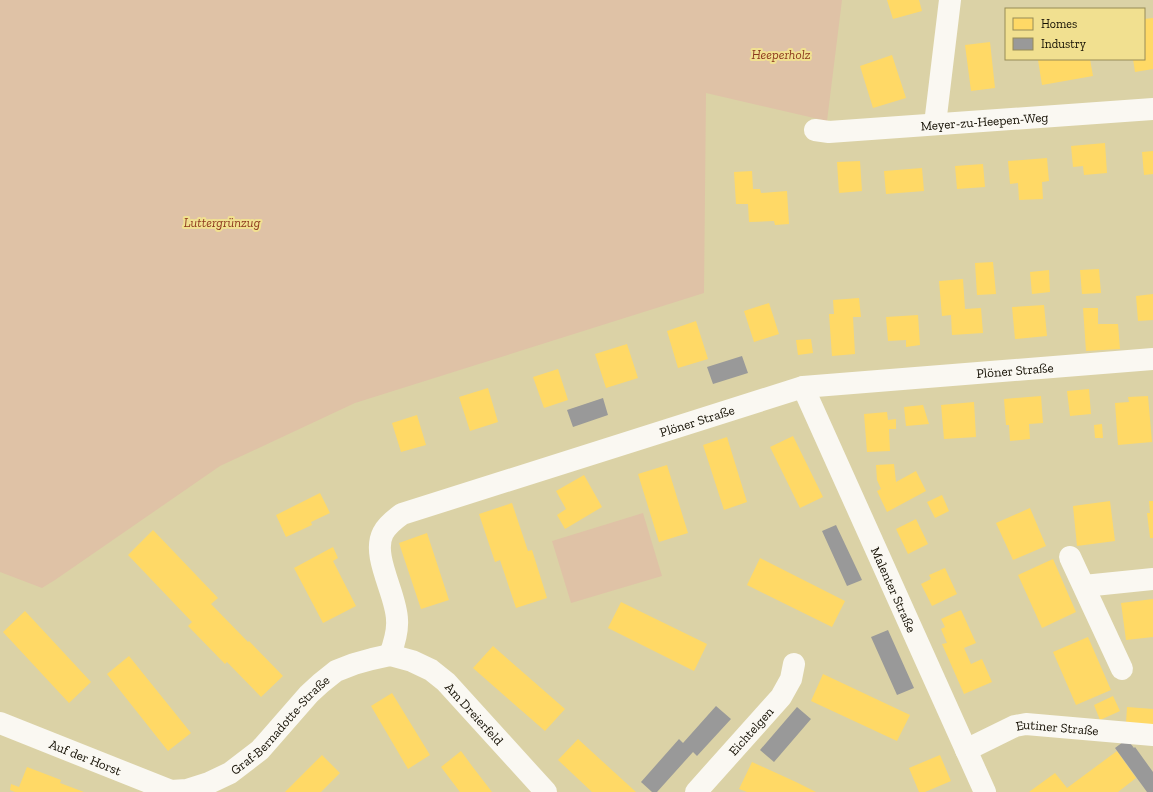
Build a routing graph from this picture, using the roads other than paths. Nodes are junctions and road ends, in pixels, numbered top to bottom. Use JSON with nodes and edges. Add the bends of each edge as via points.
{"nodes":[{"id":1,"x":950,"y":0,"type":"edge"},
{"id":2,"x":1153,"y":109,"type":"edge"},
{"id":3,"x":935,"y":124,"type":"junction"},
{"id":4,"x":815,"y":130,"type":"dead end"},
{"id":5,"x":1153,"y":359,"type":"edge"},
{"id":6,"x":802,"y":387,"type":"junction"},
{"id":7,"x":1070,"y":557,"type":"dead end"},
{"id":8,"x":1153,"y":579,"type":"edge"},
{"id":9,"x":1084,"y":586,"type":"junction"},
{"id":10,"x":390,"y":655,"type":"junction"},
{"id":11,"x":794,"y":664,"type":"dead end"},
{"id":12,"x":1122,"y":669,"type":"dead end"},
{"id":13,"x":0,"y":723,"type":"edge"},
{"id":14,"x":1153,"y":735,"type":"edge"},
{"id":15,"x":966,"y":750,"type":"junction"},
{"id":16,"x":171,"y":791,"type":"edge"},
{"id":17,"x":546,"y":792,"type":"edge"},
{"id":18,"x":696,"y":792,"type":"edge"},
{"id":19,"x":986,"y":792,"type":"edge"}],
"edges":[{"from":1,"to":3,"type":"street"},
{"from":2,"to":3,"type":"street","name":"Meyer-zu-Heepen-Weg"},
{"from":3,"to":4,"type":"street","name":"Meyer-zu-Heepen-Weg","via":[[829,132]]},
{"from":5,"to":6,"type":"street","name":"Plöner Straße"},
{"from":6,"to":10,"type":"street","name":"Plöner Straße","via":[[402,514],[382,534],[380,545],[381,558],[395,602],[397,620],[396,638]]},
{"from":6,"to":15,"type":"street","name":"Malenter Straße"},
{"from":7,"to":9,"type":"street"},
{"from":8,"to":9,"type":"street"},
{"from":9,"to":12,"type":"street"},
{"from":10,"to":16,"type":"street","name":"Graf-Bernadotte-Straße","via":[[372,658],[336,671],[309,694],[260,750],[230,773],[187,790]]},
{"from":10,"to":17,"type":"street","name":"Am Dreierfeld","via":[[431,670],[446,682]]},
{"from":11,"to":18,"type":"street","name":"Eichtelgen","via":[[791,679],[781,696]]},
{"from":13,"to":16,"type":"street","name":"Auf der Horst"},
{"from":14,"to":15,"type":"street","name":"Eutiner Straße","via":[[1026,724],[1015,726]]},
{"from":15,"to":19,"type":"street","name":"Malenter Straße"}]}
